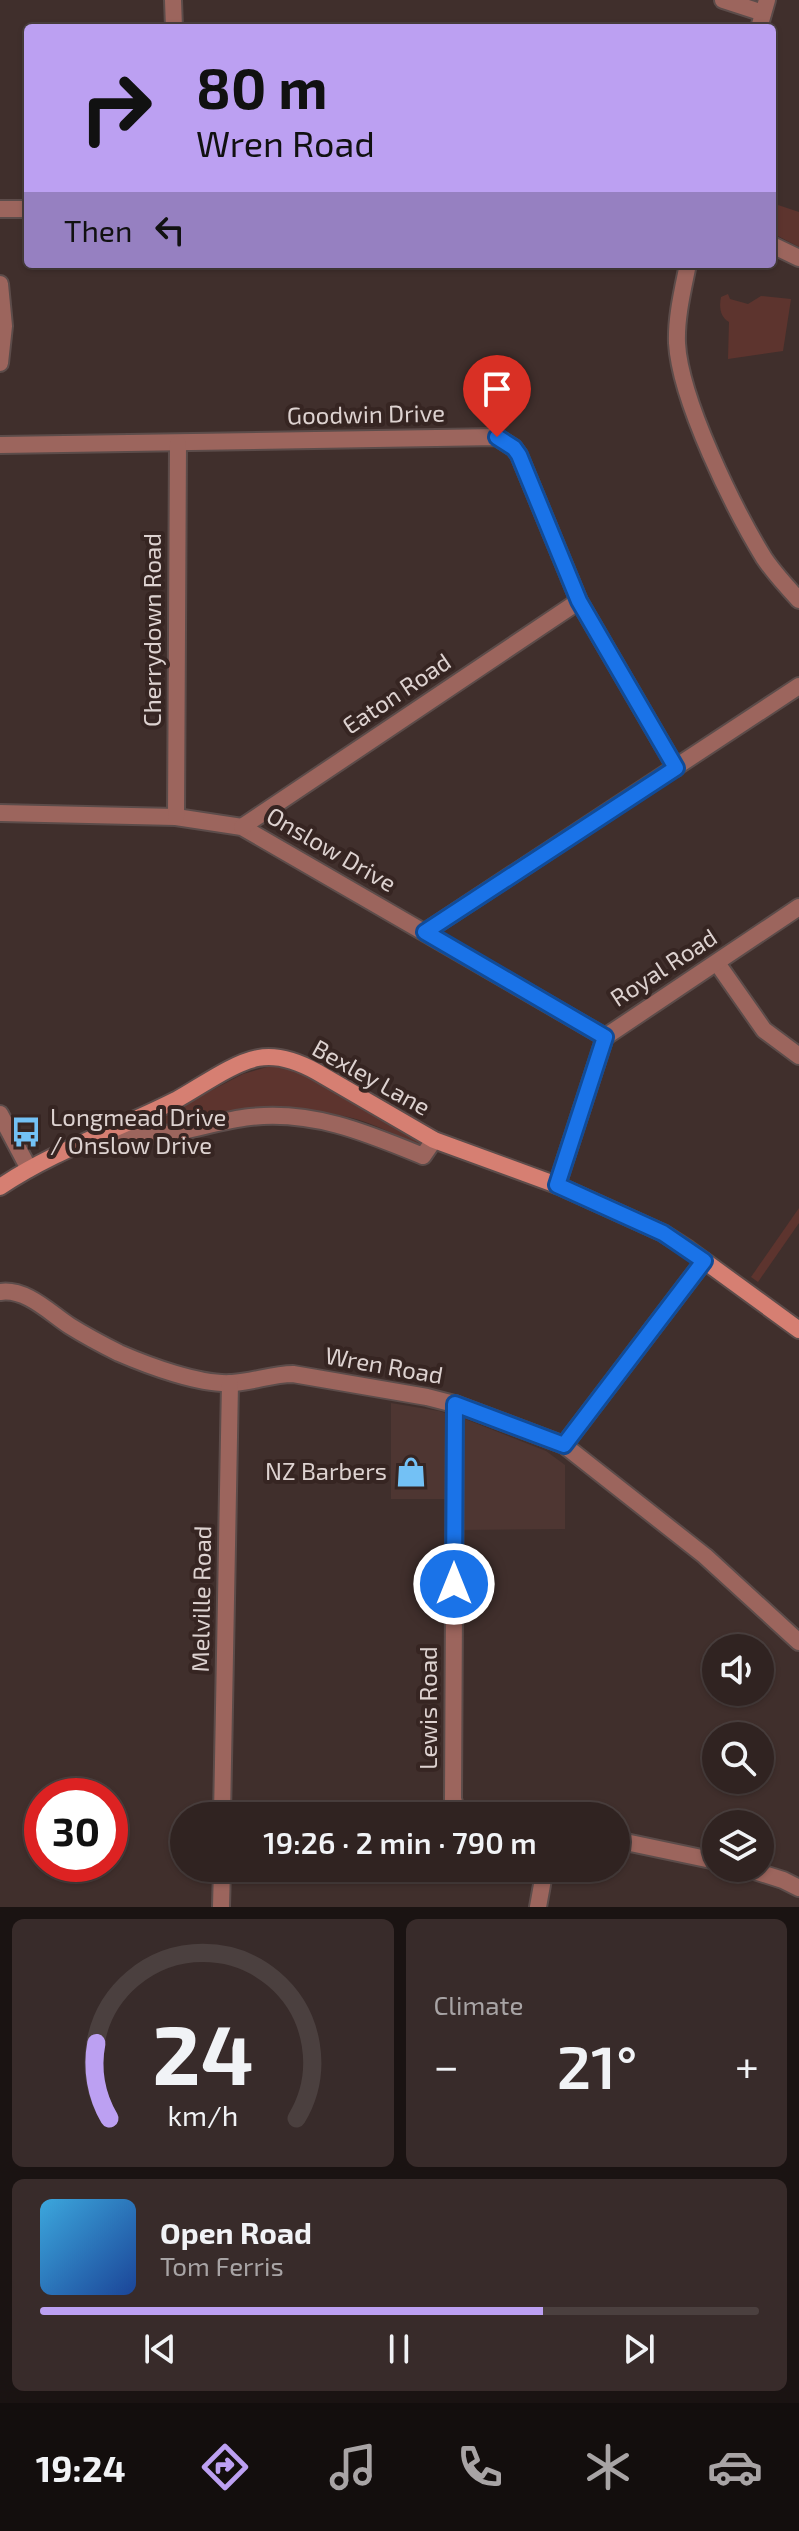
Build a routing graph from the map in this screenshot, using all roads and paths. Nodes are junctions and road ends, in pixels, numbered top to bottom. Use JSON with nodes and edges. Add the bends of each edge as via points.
{"nodes":[{"id":1,"x":173,"y":0,"type":"edge"},
{"id":2,"x":723,"y":0,"type":"edge"},
{"id":3,"x":763,"y":14,"type":"edge"},
{"id":4,"x":174,"y":24,"type":"edge"},
{"id":5,"x":0,"y":209,"type":"edge"},
{"id":6,"x":24,"y":209,"type":"edge"},
{"id":7,"x":776,"y":247,"type":"edge"},
{"id":8,"x":799,"y":258,"type":"edge"},
{"id":9,"x":687,"y":268,"type":"edge"},
{"id":10,"x":0,"y":284,"type":"edge"},
{"id":11,"x":0,"y":363,"type":"edge"},
{"id":12,"x":178,"y":444,"type":"junction"},
{"id":13,"x":0,"y":445,"type":"edge"},
{"id":14,"x":799,"y":600,"type":"edge"},
{"id":15,"x":579,"y":601,"type":"junction"},
{"id":16,"x":799,"y":686,"type":"edge"},
{"id":17,"x":676,"y":768,"type":"junction"},
{"id":18,"x":0,"y":813,"type":"edge"},
{"id":19,"x":176,"y":817,"type":"junction"},
{"id":20,"x":242,"y":827,"type":"junction"},
{"id":21,"x":799,"y":907,"type":"edge"},
{"id":22,"x":425,"y":932,"type":"junction"},
{"id":23,"x":717,"y":963,"type":"junction"},
{"id":24,"x":605,"y":1037,"type":"junction"},
{"id":25,"x":799,"y":1056,"type":"edge"},
{"id":26,"x":0,"y":1114,"type":"edge"},
{"id":27,"x":110,"y":1133,"type":"junction"},
{"id":28,"x":434,"y":1140,"type":"junction"},
{"id":29,"x":29,"y":1169,"type":"junction"},
{"id":30,"x":557,"y":1185,"type":"junction"},
{"id":31,"x":0,"y":1187,"type":"edge"},
{"id":32,"x":704,"y":1261,"type":"junction"},
{"id":33,"x":0,"y":1292,"type":"edge"},
{"id":34,"x":799,"y":1330,"type":"edge"},
{"id":35,"x":230,"y":1383,"type":"junction"},
{"id":36,"x":455,"y":1404,"type":"junction"},
{"id":37,"x":564,"y":1445,"type":"junction"},
{"id":38,"x":799,"y":1642,"type":"edge"},
{"id":39,"x":222,"y":1802,"type":"edge"},
{"id":40,"x":454,"y":1802,"type":"edge"},
{"id":41,"x":630,"y":1843,"type":"edge"},
{"id":42,"x":702,"y":1858,"type":"edge"},
{"id":43,"x":774,"y":1877,"type":"edge"},
{"id":44,"x":222,"y":1882,"type":"edge"},
{"id":45,"x":542,"y":1882,"type":"edge"},
{"id":46,"x":799,"y":1888,"type":"edge"},
{"id":47,"x":221,"y":1907,"type":"edge"},
{"id":48,"x":538,"y":1907,"type":"edge"}],
"edges":[{"from":1,"to":4,"type":"street"},
{"from":2,"to":3,"type":"street"},
{"from":5,"to":6,"type":"street"},
{"from":7,"to":8,"type":"street"},
{"from":9,"to":14,"type":"street","via":[[677,342],[688,395],[748,529]]},
{"from":10,"to":11,"type":"street"},
{"from":12,"to":13,"type":"street","name":"Goodwin Drive"},
{"from":12,"to":15,"type":"street","name":"Goodwin Drive","via":[[497,437],[519,455]]},
{"from":12,"to":19,"type":"street","name":"Cherrydown Road"},
{"from":15,"to":17,"type":"street","name":"Goodwin Drive"},
{"from":15,"to":20,"type":"street","name":"Eaton Road"},
{"from":16,"to":17,"type":"street"},
{"from":17,"to":22,"type":"street"},
{"from":18,"to":19,"type":"street","name":"Onslow Drive"},
{"from":19,"to":20,"type":"street","name":"Onslow Drive"},
{"from":20,"to":22,"type":"street","name":"Onslow Drive"},
{"from":21,"to":23,"type":"street","name":"Royal Road"},
{"from":22,"to":24,"type":"street","name":"Onslow Drive"},
{"from":23,"to":24,"type":"street","name":"Royal Road"},
{"from":23,"to":25,"type":"street","via":[[764,1030]]},
{"from":24,"to":30,"type":"street","name":"Royal Road"},
{"from":26,"to":29,"type":"street"},
{"from":27,"to":28,"type":"street","name":"Bexley Lane","via":[[163,1135],[240,1118],[278,1116],[329,1121],[423,1156]]},
{"from":27,"to":28,"type":"street","name":"Bexley Lane","via":[[243,1063],[279,1057],[300,1062]]},
{"from":27,"to":29,"type":"street","name":"Bexley Lane"},
{"from":28,"to":30,"type":"street","name":"Bexley Lane"},
{"from":29,"to":31,"type":"street","name":"Bexley Lane"},
{"from":30,"to":32,"type":"street","name":"Bexley Lane","via":[[663,1233]]},
{"from":32,"to":34,"type":"street","name":"Bexley Lane"},
{"from":32,"to":37,"type":"street"},
{"from":33,"to":35,"type":"street","name":"Wren Road","via":[[26,1296],[127,1356]]},
{"from":35,"to":36,"type":"street","name":"Wren Road","via":[[293,1374]]},
{"from":35,"to":39,"type":"street","name":"Melville Road"},
{"from":36,"to":37,"type":"street","name":"Wren Road"},
{"from":36,"to":40,"type":"street","name":"Lewis Road"},
{"from":37,"to":38,"type":"street","name":"Wren Road","via":[[705,1556]]},
{"from":41,"to":42,"type":"street"},
{"from":43,"to":46,"type":"street"},
{"from":44,"to":47,"type":"street"},
{"from":45,"to":48,"type":"street"}]}
